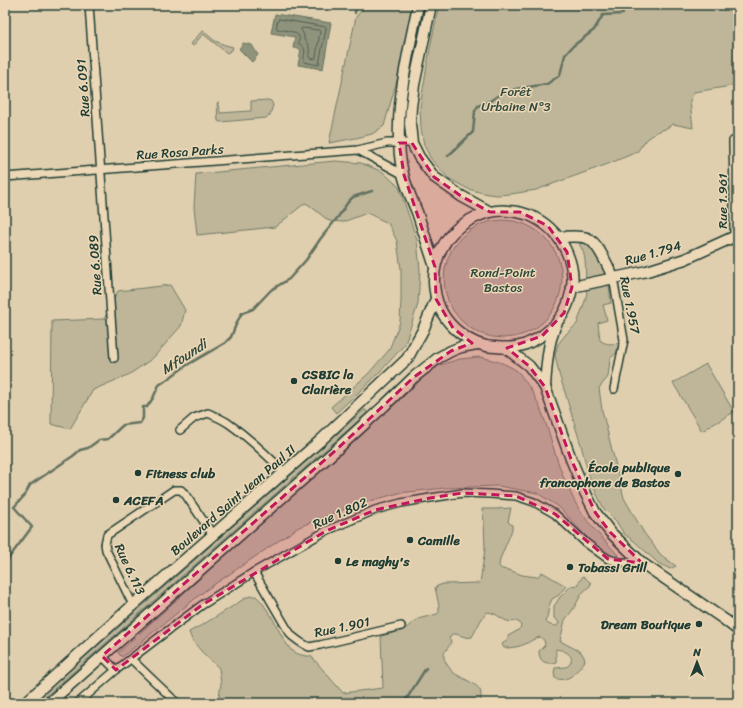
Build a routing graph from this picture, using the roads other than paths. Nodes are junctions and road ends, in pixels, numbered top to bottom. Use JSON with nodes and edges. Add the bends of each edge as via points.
{"nodes":[{"id":1,"x":89,"y":5,"type":"edge"},
{"id":2,"x":418,"y":5,"type":"edge"},
{"id":3,"x":431,"y":5,"type":"edge"},
{"id":4,"x":733,"y":140,"type":"dead end"},
{"id":5,"x":399,"y":143,"type":"junction"},
{"id":6,"x":412,"y":143,"type":"junction"},
{"id":7,"x":358,"y":150,"type":"junction"},
{"id":8,"x":101,"y":170,"type":"junction"},
{"id":9,"x":404,"y":175,"type":"junction"},
{"id":10,"x":5,"y":177,"type":"edge"},
{"id":11,"x":490,"y":212,"type":"junction"},
{"id":12,"x":736,"y":236,"type":"edge"},
{"id":13,"x":558,"y":237,"type":"junction"},
{"id":14,"x":435,"y":267,"type":"junction"},
{"id":15,"x":613,"y":277,"type":"junction"},
{"id":16,"x":572,"y":287,"type":"junction"},
{"id":17,"x":436,"y":299,"type":"junction"},
{"id":18,"x":556,"y":324,"type":"junction"},
{"id":19,"x":477,"y":344,"type":"junction"},
{"id":20,"x":506,"y":348,"type":"junction"},
{"id":21,"x":114,"y":358,"type":"dead end"},
{"id":22,"x":545,"y":387,"type":"junction"},
{"id":23,"x":614,"y":388,"type":"dead end"},
{"id":24,"x":180,"y":430,"type":"dead end"},
{"id":25,"x":284,"y":472,"type":"junction"},
{"id":26,"x":213,"y":535,"type":"junction"},
{"id":27,"x":642,"y":563,"type":"junction"},
{"id":28,"x":254,"y":572,"type":"junction"},
{"id":29,"x":134,"y":605,"type":"junction"},
{"id":30,"x":401,"y":626,"type":"dead end"},
{"id":31,"x":738,"y":630,"type":"edge"},
{"id":32,"x":102,"y":656,"type":"junction"},
{"id":33,"x":131,"y":659,"type":"junction"},
{"id":34,"x":116,"y":670,"type":"junction"},
{"id":35,"x":25,"y":703,"type":"edge"},
{"id":36,"x":49,"y":703,"type":"edge"},
{"id":37,"x":78,"y":703,"type":"edge"},
{"id":38,"x":177,"y":703,"type":"edge"}],
"edges":[{"from":1,"to":8,"type":"street","name":"Rue 6.091"},
{"from":2,"to":5,"type":"main road","via":[[399,112]]},
{"from":3,"to":6,"type":"main road","via":[[414,85],[410,124]]},
{"from":4,"to":12,"type":"street","name":"Rue 1.961"},
{"from":5,"to":6,"type":"street","name":"Rue Rosa Parks"},
{"from":5,"to":7,"type":"street","name":"Rue Rosa Parks"},
{"from":5,"to":9,"type":"main road"},
{"from":6,"to":11,"type":"main road","via":[[434,177]]},
{"from":7,"to":8,"type":"street","name":"Rue Rosa Parks"},
{"from":7,"to":9,"type":"street"},
{"from":8,"to":10,"type":"street","name":"Rue Rosa Parks"},
{"from":8,"to":21,"type":"street","name":"Rue 6.089"},
{"from":9,"to":14,"type":"main road"},
{"from":11,"to":13,"type":"main road","via":[[520,212],[548,226]]},
{"from":11,"to":14,"type":"main road","via":[[474,217],[448,237]]},
{"from":12,"to":15,"type":"main road","name":"Rue 1.794","via":[[647,271]]},
{"from":13,"to":15,"type":"main road","name":"Rue 1.957","via":[[578,236],[591,240]]},
{"from":13,"to":16,"type":"main road","via":[[567,252],[572,269]]},
{"from":14,"to":17,"type":"main road"},
{"from":15,"to":16,"type":"main road","name":"Rue 1.794"},
{"from":15,"to":23,"type":"street","name":"Rue 1.957","via":[[624,340]]},
{"from":16,"to":18,"type":"main road","via":[[564,313]]},
{"from":17,"to":19,"type":"main road","via":[[453,328]]},
{"from":17,"to":25,"type":"main road","name":"Boulevard Saint Jean Paul II","via":[[407,359]]},
{"from":18,"to":20,"type":"main road","via":[[542,336],[525,345]]},
{"from":18,"to":22,"type":"main road","via":[[550,346]]},
{"from":19,"to":20,"type":"main road"},
{"from":19,"to":32,"type":"main road","via":[[450,351],[414,377],[336,450]]},
{"from":20,"to":22,"type":"main road","via":[[529,366]]},
{"from":22,"to":27,"type":"main road","via":[[571,459],[595,512],[610,532]]},
{"from":24,"to":25,"type":"street","via":[[194,418],[208,413],[227,422],[246,436]]},
{"from":25,"to":26,"type":"main road","name":"Boulevard Saint Jean Paul II"},
{"from":26,"to":29,"type":"main road","name":"Boulevard Saint Jean Paul II"},
{"from":26,"to":29,"type":"street","name":"Rue 6.113","via":[[181,490],[174,490],[107,535],[104,544],[106,550]]},
{"from":27,"to":28,"type":"street","name":"Rue 1.802","via":[[608,559],[586,543],[555,514],[534,502],[516,496],[463,493],[375,510],[326,531]]},
{"from":27,"to":31,"type":"main road"},
{"from":28,"to":30,"type":"street","name":"Rue 1.901","via":[[292,636],[309,646]]},
{"from":28,"to":33,"type":"street","name":"Rue 1.802","via":[[202,605]]},
{"from":29,"to":35,"type":"main road","name":"Boulevard Saint Jean Paul II"},
{"from":32,"to":34,"type":"street"},
{"from":32,"to":36,"type":"main road"},
{"from":33,"to":34,"type":"street","name":"Rue 1.802"},
{"from":33,"to":38,"type":"street"},
{"from":34,"to":37,"type":"street","name":"Rue 1.802"}]}
